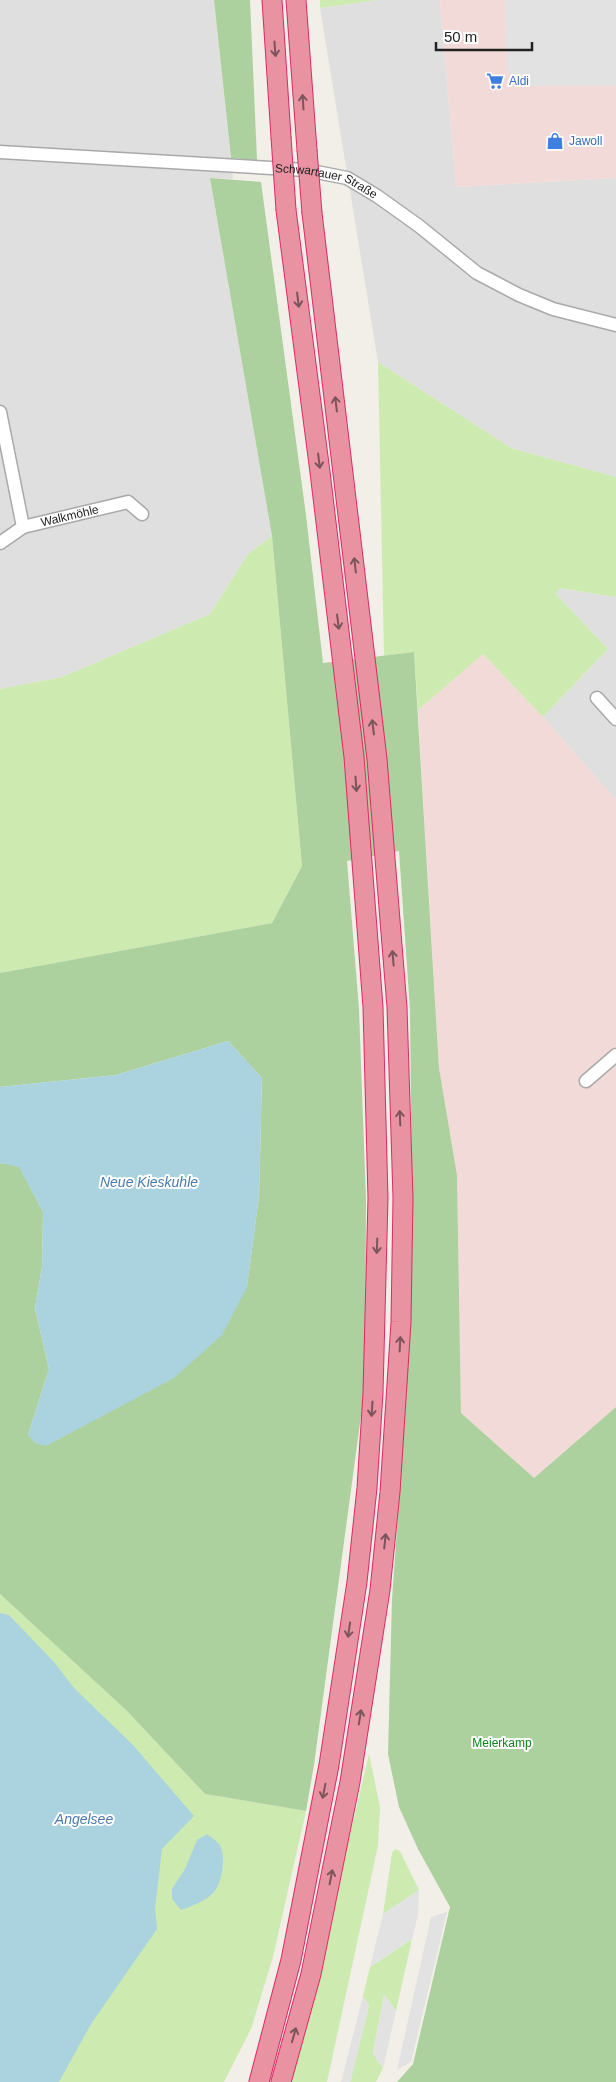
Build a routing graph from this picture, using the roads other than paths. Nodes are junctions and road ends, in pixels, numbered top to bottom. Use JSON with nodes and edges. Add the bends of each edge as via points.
{"nodes":[{"id":1,"x":272,"y":0,"type":"edge"},
{"id":2,"x":296,"y":0,"type":"edge"},
{"id":3,"x":0,"y":152,"type":"edge"},
{"id":4,"x":616,"y":325,"type":"edge"},
{"id":5,"x":0,"y":412,"type":"edge"},
{"id":6,"x":142,"y":514,"type":"dead end"},
{"id":7,"x":23,"y":527,"type":"junction"},
{"id":8,"x":0,"y":543,"type":"edge"},
{"id":9,"x":597,"y":698,"type":"dead end"},
{"id":10,"x":616,"y":719,"type":"edge"},
{"id":11,"x":616,"y":1055,"type":"edge"},
{"id":12,"x":586,"y":1081,"type":"dead end"},
{"id":13,"x":259,"y":2082,"type":"edge"},
{"id":14,"x":281,"y":2082,"type":"edge"}],
"edges":[{"from":1,"to":13,"type":"highway","one_way":true,"bridge":true,"via":[[286,210],[354,757],[373,1007],[378,1198],[373,1393],[357,1582],[328,1775],[291,1960]]},
{"from":14,"to":2,"type":"highway","one_way":true,"bridge":true,"via":[[313,1965],[350,1782],[380,1590],[397,1394],[403,1198],[397,1007],[377,759],[312,213]]},
{"from":3,"to":4,"type":"street","name":"Schwartauer Straße","via":[[306,170],[347,178],[419,226],[477,273],[553,309]]},
{"from":5,"to":7,"type":"street"},
{"from":6,"to":7,"type":"street","name":"Walkmöhle","via":[[128,502]]},
{"from":7,"to":8,"type":"street","name":"Walkmöhle"},
{"from":9,"to":10,"type":"street"},
{"from":11,"to":12,"type":"street"}]}
